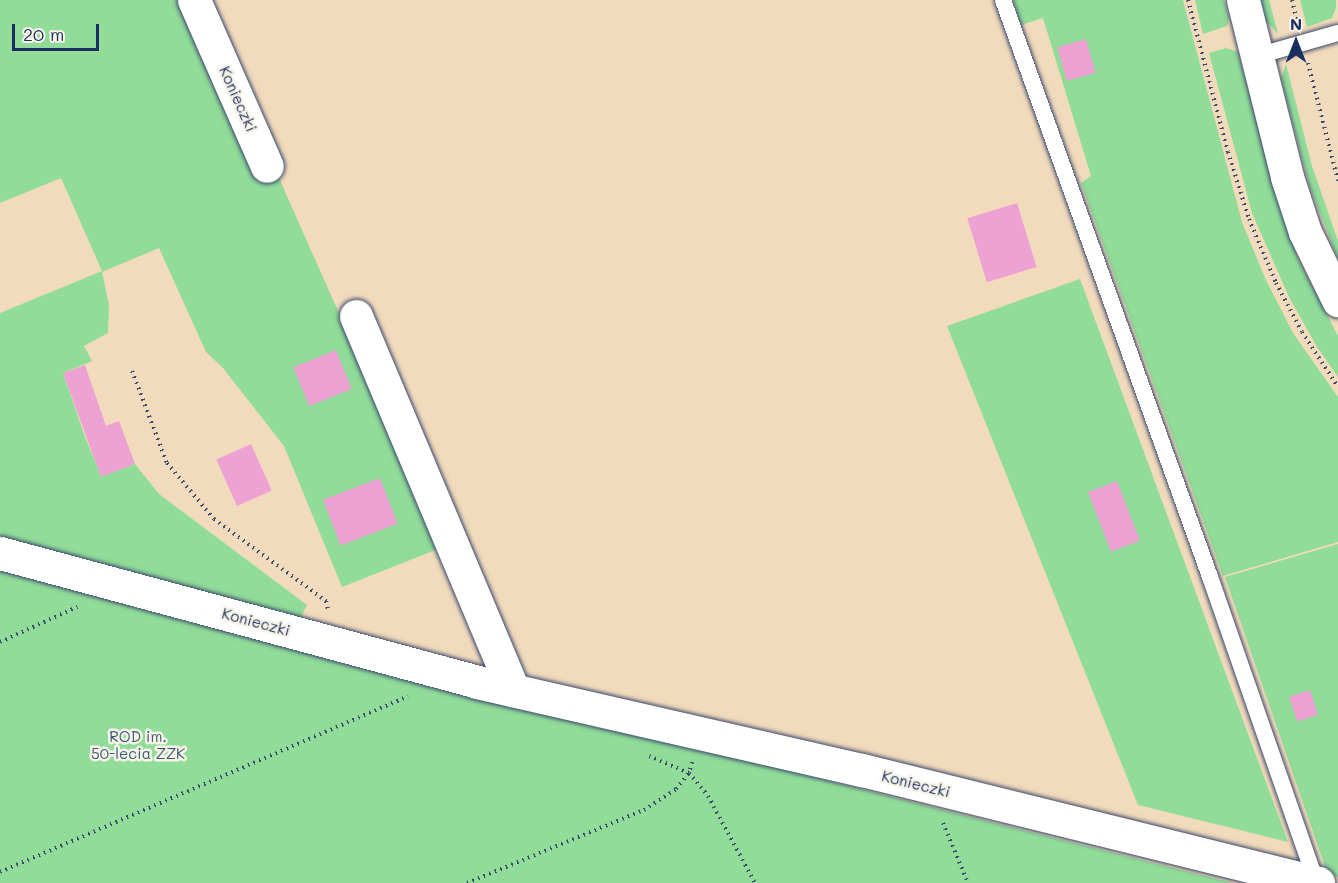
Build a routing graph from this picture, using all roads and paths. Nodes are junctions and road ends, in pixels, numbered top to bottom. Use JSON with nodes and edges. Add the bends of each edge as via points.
{"nodes":[{"id":1,"x":194,"y":0,"type":"edge"},
{"id":2,"x":1003,"y":0,"type":"edge"},
{"id":3,"x":1188,"y":0,"type":"edge"},
{"id":4,"x":1243,"y":0,"type":"edge"},
{"id":5,"x":1292,"y":0,"type":"edge"},
{"id":6,"x":1338,"y":33,"type":"edge"},
{"id":7,"x":1303,"y":42,"type":"junction"},
{"id":8,"x":1257,"y":56,"type":"junction"},
{"id":9,"x":267,"y":166,"type":"dead end"},
{"id":10,"x":1338,"y":182,"type":"edge"},
{"id":11,"x":1338,"y":300,"type":"edge"},
{"id":12,"x":356,"y":316,"type":"dead end"},
{"id":13,"x":132,"y":371,"type":"dead end"},
{"id":14,"x":1338,"y":387,"type":"edge"},
{"id":15,"x":0,"y":553,"type":"edge"},
{"id":16,"x":334,"y":643,"type":"junction"},
{"id":17,"x":513,"y":690,"type":"junction"},
{"id":18,"x":416,"y":692,"type":"dead end"},
{"id":19,"x":639,"y":753,"type":"dead end"},
{"id":20,"x":694,"y":756,"type":"dead end"},
{"id":21,"x":689,"y":773,"type":"junction"},
{"id":22,"x":941,"y":818,"type":"dead end"},
{"id":23,"x":0,"y":872,"type":"edge"},
{"id":24,"x":467,"y":883,"type":"edge"},
{"id":25,"x":755,"y":883,"type":"edge"},
{"id":26,"x":968,"y":883,"type":"edge"},
{"id":27,"x":1317,"y":883,"type":"edge"}],
"edges":[{"from":1,"to":9,"type":"street","name":"Konieczki"},
{"from":2,"to":27,"type":"lane"},
{"from":3,"to":14,"type":"path","via":[[1249,219],[1276,283]]},
{"from":4,"to":8,"type":"street"},
{"from":5,"to":7,"type":"path"},
{"from":6,"to":7,"type":"lane"},
{"from":7,"to":8,"type":"lane"},
{"from":7,"to":10,"type":"path"},
{"from":8,"to":11,"type":"street","via":[[1305,232]]},
{"from":12,"to":17,"type":"street"},
{"from":13,"to":16,"type":"path","via":[[167,463],[214,519],[327,601]]},
{"from":15,"to":16,"type":"street","name":"Konieczki"},
{"from":16,"to":17,"type":"street","name":"Konieczki"},
{"from":17,"to":27,"type":"street","name":"Konieczki","via":[[851,767]]},
{"from":18,"to":23,"type":"path"},
{"from":19,"to":21,"type":"path"},
{"from":20,"to":21,"type":"path"},
{"from":21,"to":24,"type":"path","via":[[676,789],[644,810]]},
{"from":21,"to":25,"type":"path","via":[[708,796]]},
{"from":22,"to":26,"type":"path"}]}
